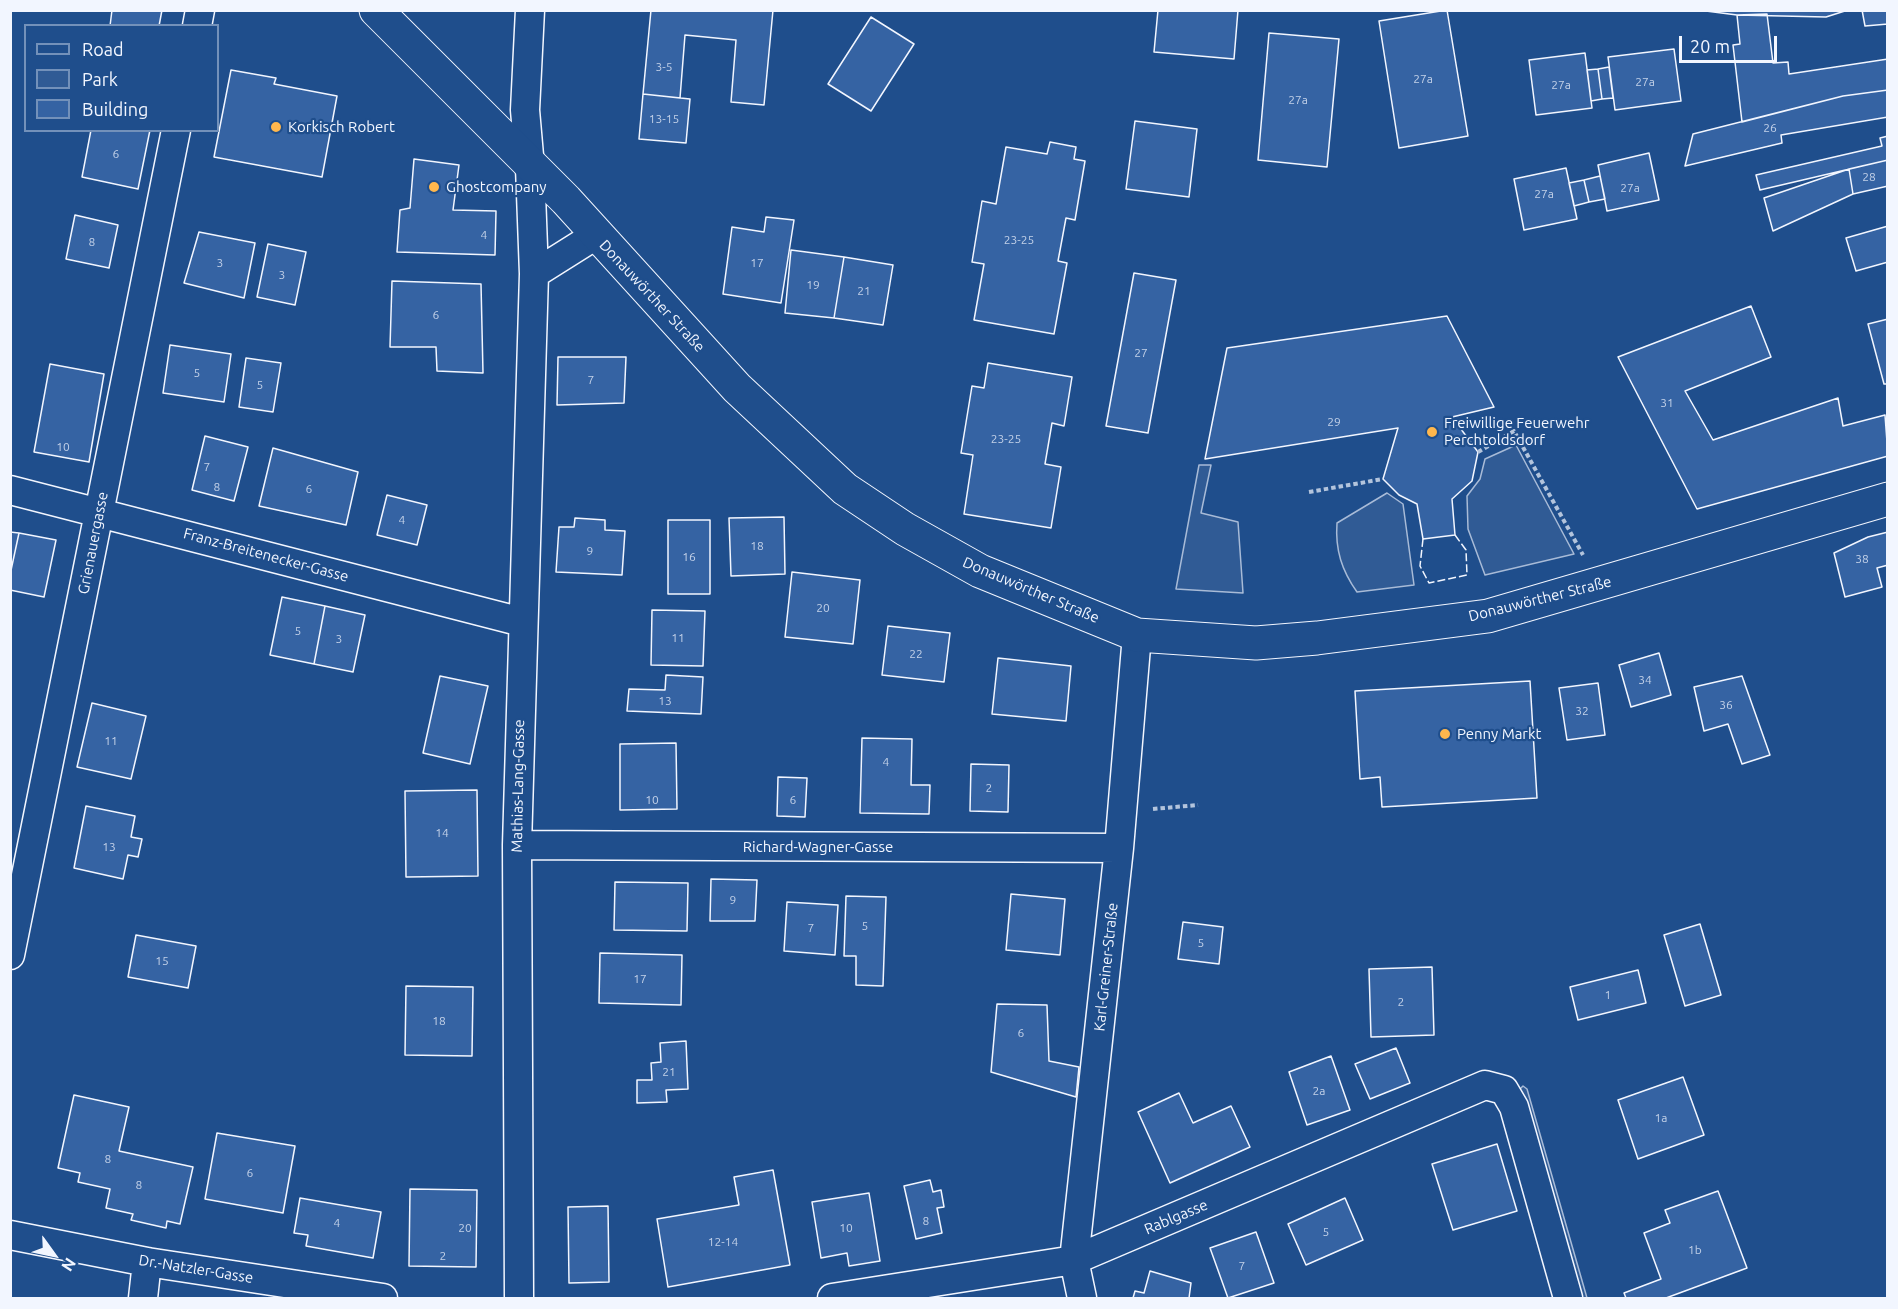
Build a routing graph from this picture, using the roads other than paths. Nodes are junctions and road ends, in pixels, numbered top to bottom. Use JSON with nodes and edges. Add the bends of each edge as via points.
{"nodes":[{"id":1,"x":376,"y":10,"type":"edge"},
{"id":2,"x":530,"y":10,"type":"edge"},
{"id":3,"x":176,"y":132,"type":"edge"},
{"id":4,"x":530,"y":167,"type":"junction"},
{"id":5,"x":596,"y":235,"type":"junction"},
{"id":6,"x":534,"y":274,"type":"junction"},
{"id":7,"x":10,"y":490,"type":"edge"},
{"id":8,"x":1887,"y":499,"type":"edge"},
{"id":9,"x":99,"y":511,"type":"junction"},
{"id":10,"x":522,"y":622,"type":"junction"},
{"id":11,"x":1137,"y":635,"type":"junction"},
{"id":12,"x":517,"y":845,"type":"junction"},
{"id":13,"x":1119,"y":848,"type":"junction"},
{"id":14,"x":10,"y":955,"type":"edge"},
{"id":15,"x":10,"y":1235,"type":"edge"},
{"id":16,"x":1074,"y":1260,"type":"junction"},
{"id":17,"x":147,"y":1262,"type":"junction"},
{"id":18,"x":143,"y":1299,"type":"edge"},
{"id":19,"x":383,"y":1299,"type":"edge"},
{"id":20,"x":519,"y":1299,"type":"edge"},
{"id":21,"x":832,"y":1299,"type":"edge"},
{"id":22,"x":1082,"y":1299,"type":"edge"},
{"id":23,"x":1568,"y":1299,"type":"edge"}],
"edges":[{"from":1,"to":4,"type":"main road","name":"Donauwörther Straße"},
{"from":2,"to":4,"type":"street","name":"Mathias-Lang-Gasse","via":[[525,110]]},
{"from":3,"to":9,"type":"street","name":"Grienauergasse"},
{"from":4,"to":5,"type":"main road","name":"Donauwörther Straße"},
{"from":4,"to":6,"type":"street","name":"Mathias-Lang-Gasse"},
{"from":5,"to":6,"type":"street"},
{"from":5,"to":11,"type":"main road","name":"Donauwörther Straße","via":[[737,388],[845,489],[905,529],[980,571]]},
{"from":6,"to":10,"type":"street","name":"Mathias-Lang-Gasse"},
{"from":7,"to":9,"type":"street","name":"Franz-Breitenecker-Gasse"},
{"from":8,"to":11,"type":"main road","name":"Donauwörther Straße","via":[[1488,616],[1256,643]]},
{"from":9,"to":10,"type":"street","name":"Franz-Breitenecker-Gasse"},
{"from":9,"to":14,"type":"street","name":"Grienauergasse"},
{"from":10,"to":12,"type":"street","name":"Mathias-Lang-Gasse"},
{"from":11,"to":13,"type":"street","name":"Karl-Greiner-Straße"},
{"from":12,"to":13,"type":"street","name":"Richard-Wagner-Gasse"},
{"from":12,"to":20,"type":"street","name":"Mathias-Lang-Gasse"},
{"from":13,"to":16,"type":"street","name":"Karl-Greiner-Straße"},
{"from":15,"to":17,"type":"street","name":"Dr.-Natzler-Gasse"},
{"from":16,"to":21,"type":"street","name":"Rablgasse"},
{"from":16,"to":22,"type":"street","name":"Karl-Greiner-Straße"},
{"from":16,"to":23,"type":"street","name":"Rablgasse","via":[[1485,1085],[1504,1090],[1514,1107]]},
{"from":17,"to":18,"type":"street"},
{"from":17,"to":19,"type":"street","name":"Dr.-Natzler-Gasse"}]}
